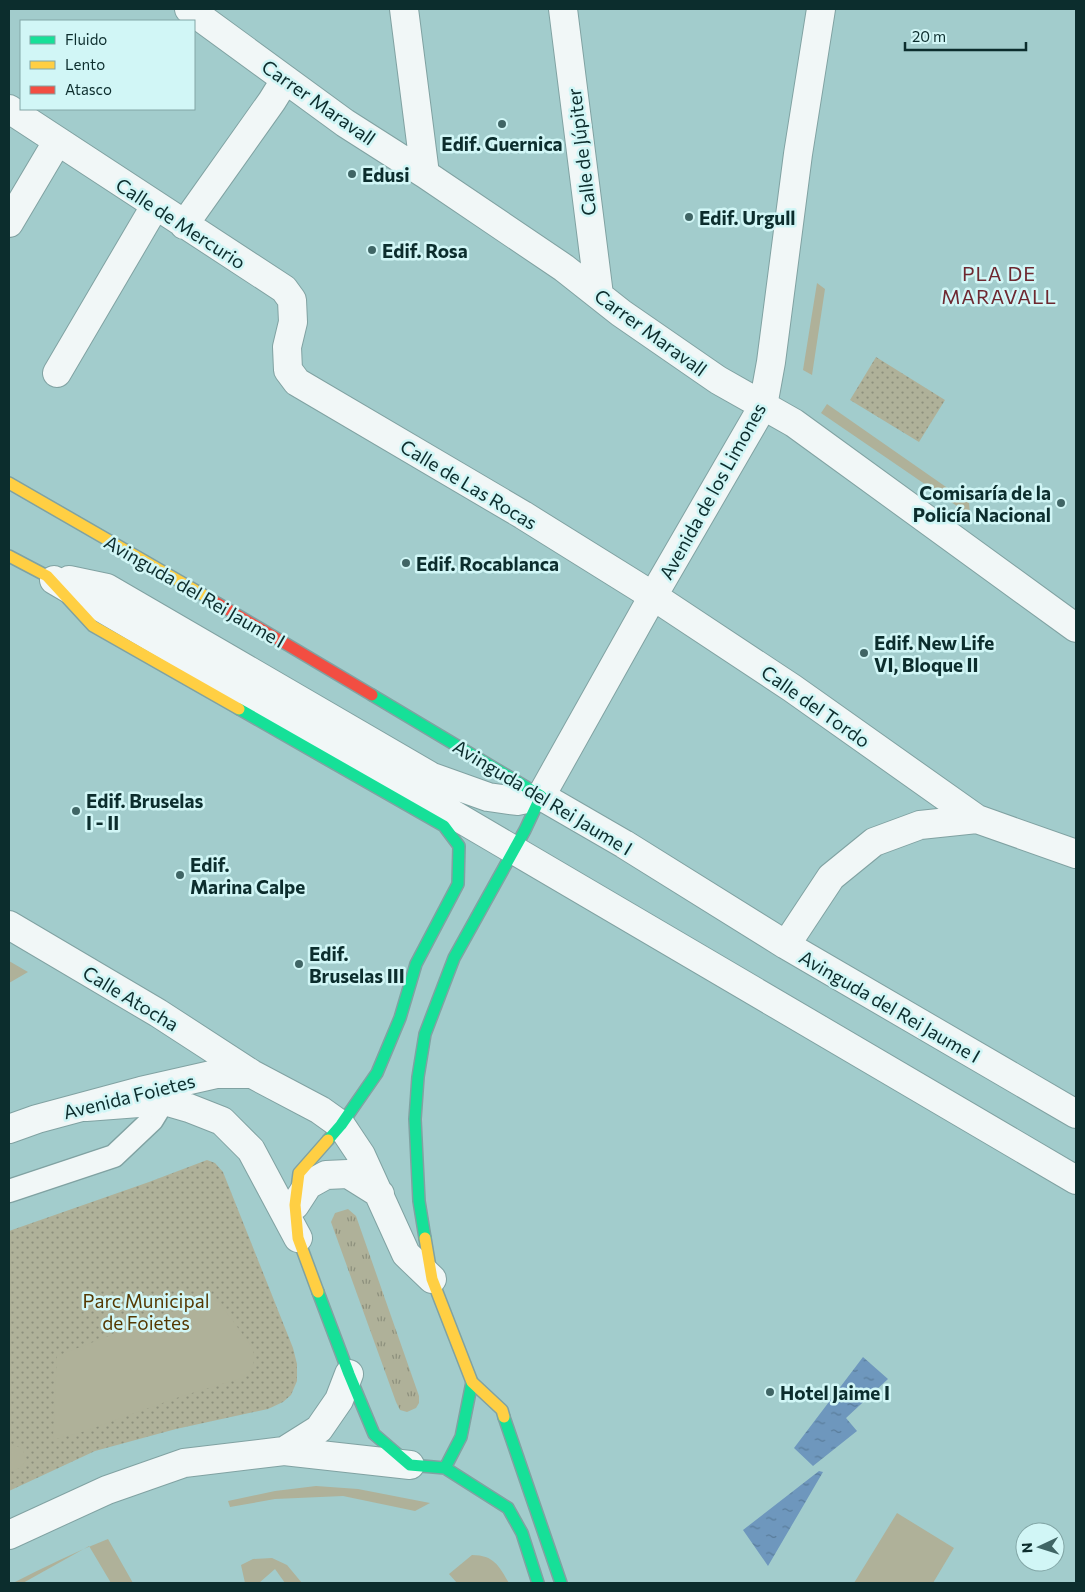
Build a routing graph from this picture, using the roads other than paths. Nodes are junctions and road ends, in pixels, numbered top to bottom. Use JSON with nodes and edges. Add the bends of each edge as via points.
{"nodes":[{"id":1,"x":189,"y":9,"type":"edge"},
{"id":2,"x":404,"y":9,"type":"edge"},
{"id":3,"x":563,"y":9,"type":"edge"},
{"id":4,"x":821,"y":9,"type":"edge"},
{"id":5,"x":285,"y":80,"type":"junction"},
{"id":6,"x":9,"y":109,"type":"edge"},
{"id":7,"x":58,"y":142,"type":"junction"},
{"id":8,"x":425,"y":174,"type":"junction"},
{"id":9,"x":155,"y":206,"type":"junction"},
{"id":10,"x":9,"y":223,"type":"edge"},
{"id":11,"x":184,"y":225,"type":"junction"},
{"id":12,"x":599,"y":295,"type":"junction"},
{"id":13,"x":288,"y":370,"type":"joint"},
{"id":14,"x":57,"y":373,"type":"dead end"},
{"id":15,"x":763,"y":406,"type":"junction"},
{"id":16,"x":9,"y":483,"type":"edge"},
{"id":17,"x":9,"y":556,"type":"edge"},
{"id":18,"x":47,"y":576,"type":"junction"},
{"id":19,"x":653,"y":596,"type":"junction"},
{"id":20,"x":1076,"y":628,"type":"edge"},
{"id":21,"x":537,"y":804,"type":"junction"},
{"id":22,"x":977,"y":819,"type":"junction"},
{"id":23,"x":484,"y":833,"type":"junction"},
{"id":24,"x":513,"y":849,"type":"junction"},
{"id":25,"x":1076,"y":854,"type":"edge"},
{"id":26,"x":458,"y":884,"type":"junction"},
{"id":27,"x":9,"y":925,"type":"edge"},
{"id":28,"x":786,"y":945,"type":"junction"},
{"id":29,"x":252,"y":1074,"type":"junction"},
{"id":30,"x":170,"y":1093,"type":"junction"},
{"id":31,"x":1076,"y":1114,"type":"edge"},
{"id":32,"x":331,"y":1117,"type":"junction"},
{"id":33,"x":9,"y":1129,"type":"edge"},
{"id":34,"x":1076,"y":1180,"type":"edge"},
{"id":35,"x":9,"y":1191,"type":"edge"},
{"id":36,"x":380,"y":1194,"type":"junction"},
{"id":37,"x":295,"y":1205,"type":"junction"},
{"id":38,"x":298,"y":1238,"type":"junction"},
{"id":39,"x":432,"y":1279,"type":"junction"},
{"id":40,"x":349,"y":1374,"type":"junction"},
{"id":41,"x":472,"y":1382,"type":"junction"},
{"id":42,"x":284,"y":1451,"type":"junction"},
{"id":43,"x":410,"y":1465,"type":"junction"},
{"id":44,"x":445,"y":1468,"type":"junction"},
{"id":45,"x":9,"y":1535,"type":"edge"},
{"id":46,"x":538,"y":1583,"type":"edge"},
{"id":47,"x":561,"y":1583,"type":"edge"}],
"edges":[{"from":1,"to":5,"type":"street","name":"Carrer Maravall"},
{"from":2,"to":8,"type":"street"},
{"from":3,"to":12,"type":"street","name":"Calle de Júpiter"},
{"from":4,"to":15,"type":"street","name":"Avenida de los Limones"},
{"from":5,"to":8,"type":"street","name":"Carrer Maravall"},
{"from":5,"to":11,"type":"street"},
{"from":6,"to":7,"type":"street","name":"Calle de Mercurio"},
{"from":7,"to":9,"type":"street","name":"Calle de Mercurio"},
{"from":7,"to":10,"type":"street"},
{"from":8,"to":12,"type":"street","name":"Carrer Maravall"},
{"from":9,"to":11,"type":"street","name":"Calle de Mercurio"},
{"from":9,"to":14,"type":"street"},
{"from":11,"to":13,"type":"street","name":"Calle de Mercurio","via":[[284,289],[292,300]]},
{"from":12,"to":15,"type":"street","name":"Carrer Maravall","via":[[718,380]]},
{"from":13,"to":19,"type":"street","name":"Calle de Las Rocas","via":[[297,382],[515,510]]},
{"from":15,"to":19,"type":"street","name":"Avenida de los Limones"},
{"from":15,"to":20,"type":"street","name":"Carrer Maravall","via":[[794,423]]},
{"from":16,"to":21,"type":"main road","name":"Avinguda del Rei Jaume I","via":[[170,575]]},
{"from":17,"to":18,"type":"main road"},
{"from":18,"to":21,"type":"street","via":[[107,588],[432,777],[488,797]]},
{"from":18,"to":23,"type":"street"},
{"from":18,"to":26,"type":"main road","via":[[93,626],[444,826],[459,846]]},
{"from":19,"to":21,"type":"street","name":"Avenida de los Limones"},
{"from":19,"to":22,"type":"street","name":"Calle del Tordo","via":[[792,688]]},
{"from":21,"to":23,"type":"street","via":[[504,812]]},
{"from":21,"to":24,"type":"main road"},
{"from":21,"to":28,"type":"street","name":"Avinguda del Rei Jaume I","via":[[624,844]]},
{"from":22,"to":25,"type":"street","name":"Calle del Tordo"},
{"from":22,"to":28,"type":"street","name":"Calle del Tordo","via":[[920,825],[874,842],[831,877]]},
{"from":23,"to":24,"type":"street"},
{"from":23,"to":26,"type":"street"},
{"from":24,"to":34,"type":"street"},
{"from":24,"to":39,"type":"main road","via":[[454,958],[425,1034],[415,1119],[419,1201]]},
{"from":26,"to":32,"type":"main road","via":[[416,964],[400,1018],[377,1073],[358,1103]]},
{"from":27,"to":29,"type":"street","name":"Calle Atocha","via":[[158,1013]]},
{"from":28,"to":31,"type":"street","name":"Avinguda del Rei Jaume I"},
{"from":29,"to":30,"type":"street","name":"Avenida Foietes","via":[[216,1074]]},
{"from":29,"to":32,"type":"street","name":"Calle Atocha"},
{"from":30,"to":33,"type":"street","name":"Avenida Foietes","via":[[86,1107]]},
{"from":30,"to":35,"type":"lane","via":[[152,1120],[114,1156]]},
{"from":30,"to":38,"type":"street","via":[[189,1108],[222,1121],[251,1150]]},
{"from":32,"to":36,"type":"street","via":[[361,1155]]},
{"from":32,"to":37,"type":"main road","via":[[299,1173]]},
{"from":36,"to":37,"type":"street","via":[[348,1174],[326,1175],[308,1185]]},
{"from":36,"to":39,"type":"street","via":[[406,1254]]},
{"from":37,"to":38,"type":"main road"},
{"from":38,"to":40,"type":"main road"},
{"from":39,"to":41,"type":"main road"},
{"from":40,"to":42,"type":"street","via":[[340,1400],[319,1429]]},
{"from":40,"to":43,"type":"main road","via":[[374,1434]]},
{"from":41,"to":44,"type":"main road","via":[[461,1437]]},
{"from":41,"to":47,"type":"main road","via":[[502,1410]]},
{"from":42,"to":43,"type":"street"},
{"from":42,"to":45,"type":"street","via":[[184,1463],[106,1490]]},
{"from":43,"to":44,"type":"main road"},
{"from":44,"to":46,"type":"main road","via":[[508,1508],[522,1533]]}]}
